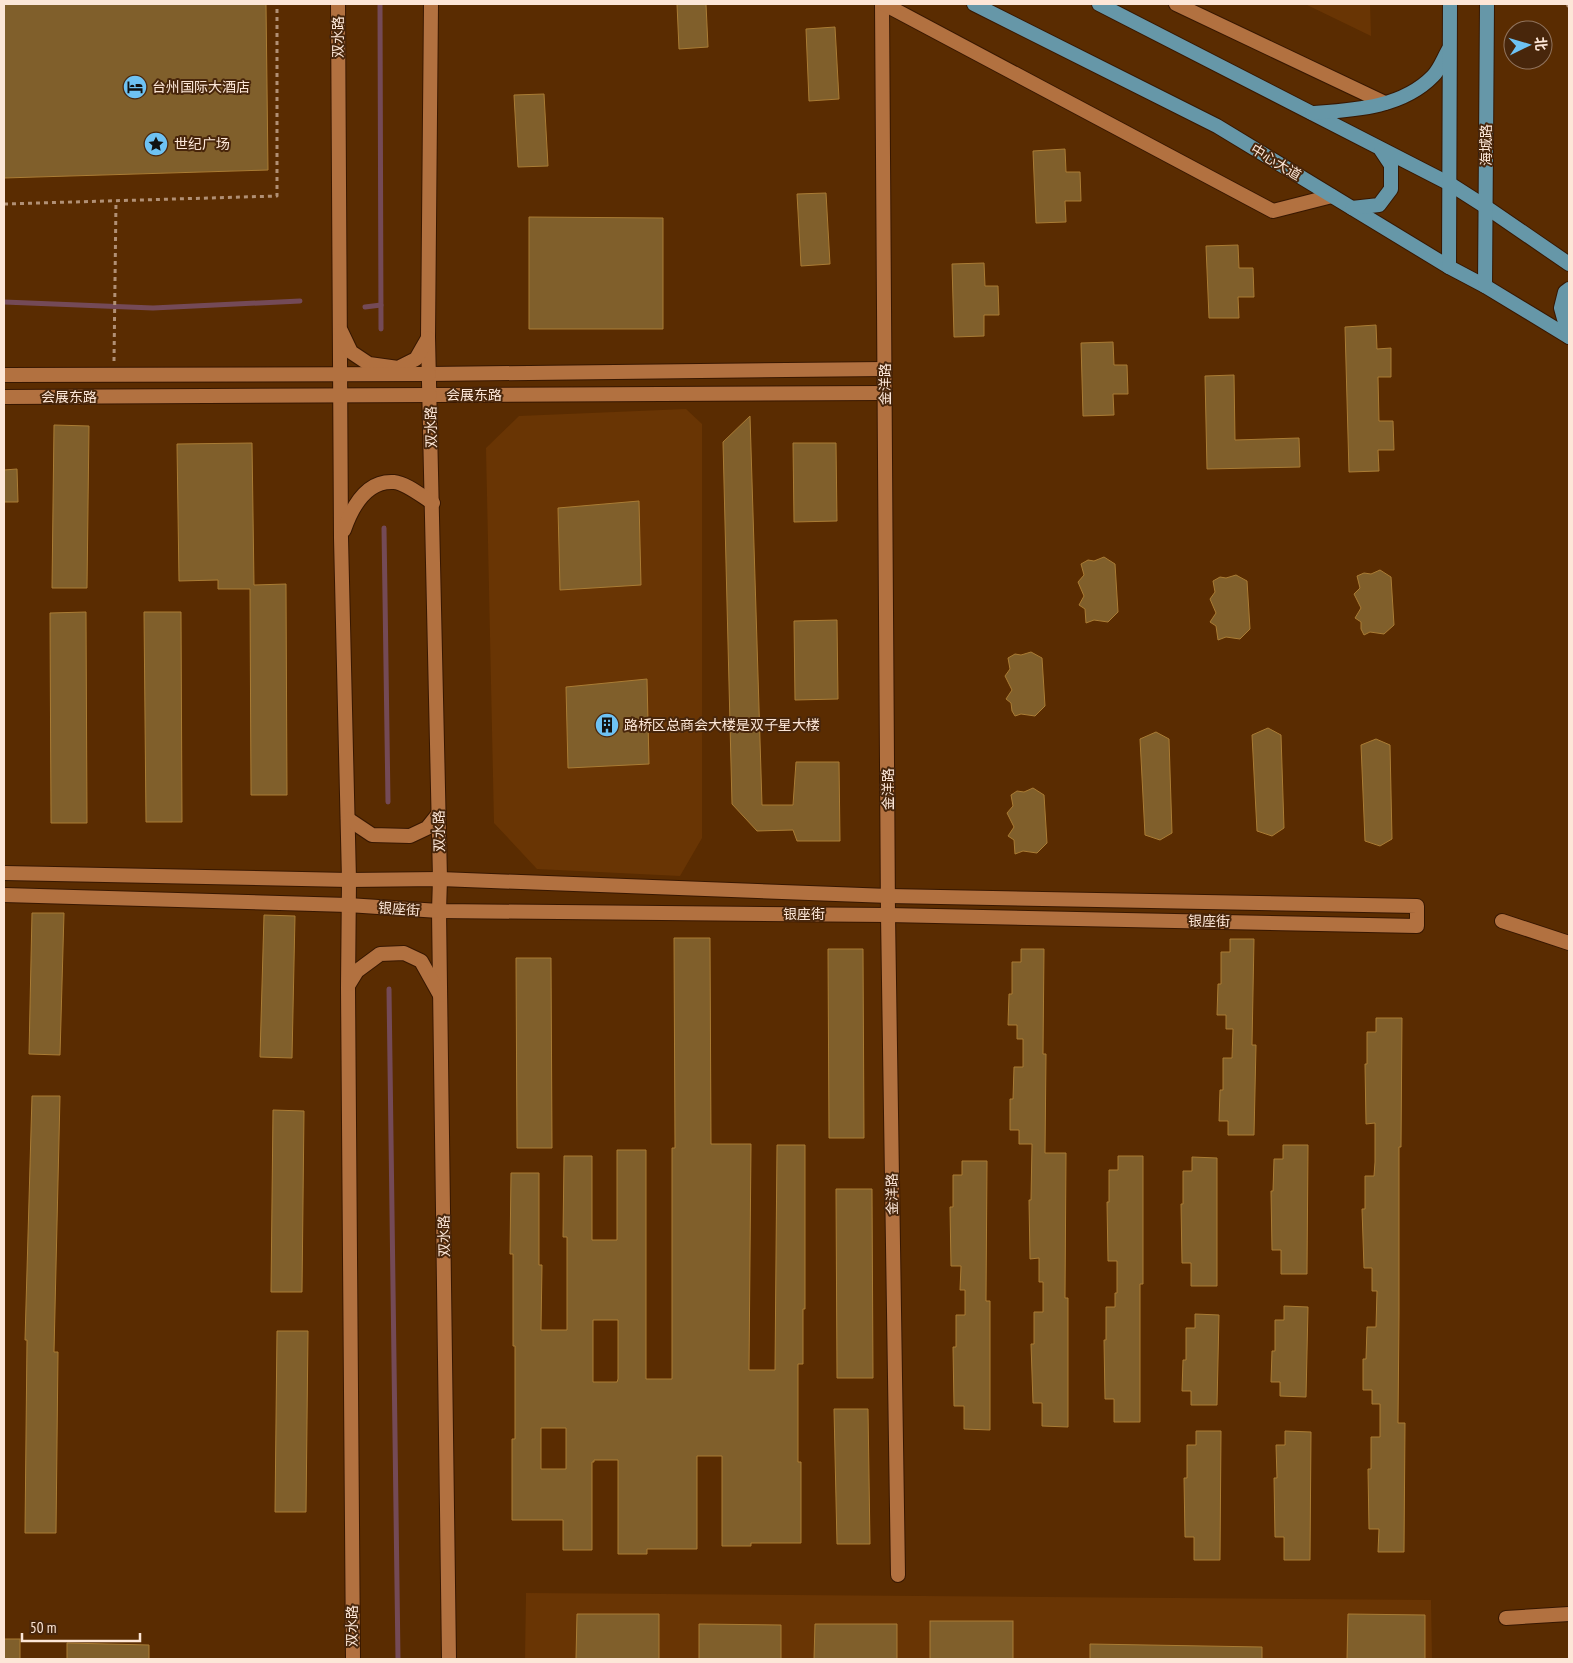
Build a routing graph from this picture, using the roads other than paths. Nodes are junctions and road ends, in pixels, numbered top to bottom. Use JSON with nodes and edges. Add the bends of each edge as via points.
{"nodes":[{"id":1,"x":338,"y":4,"type":"edge"},
{"id":2,"x":431,"y":4,"type":"edge"},
{"id":3,"x":883,"y":4,"type":"edge"},
{"id":4,"x":974,"y":4,"type":"edge"},
{"id":5,"x":1099,"y":4,"type":"edge"},
{"id":6,"x":1176,"y":4,"type":"edge"},
{"id":7,"x":1450,"y":4,"type":"edge"},
{"id":8,"x":1487,"y":4,"type":"edge"},
{"id":9,"x":1450,"y":48,"type":"junction"},
{"id":10,"x":1385,"y":103,"type":"junction"},
{"id":11,"x":1311,"y":113,"type":"junction"},
{"id":12,"x":1380,"y":148,"type":"junction"},
{"id":13,"x":1450,"y":184,"type":"junction"},
{"id":14,"x":1332,"y":196,"type":"junction"},
{"id":15,"x":1486,"y":207,"type":"junction"},
{"id":16,"x":1352,"y":208,"type":"junction"},
{"id":17,"x":1569,"y":264,"type":"edge"},
{"id":18,"x":1449,"y":267,"type":"junction"},
{"id":19,"x":1486,"y":286,"type":"junction"},
{"id":20,"x":1569,"y":289,"type":"edge"},
{"id":21,"x":339,"y":326,"type":"junction"},
{"id":22,"x":428,"y":337,"type":"junction"},
{"id":23,"x":1569,"y":337,"type":"edge"},
{"id":24,"x":885,"y":369,"type":"junction"},
{"id":25,"x":4,"y":374,"type":"edge"},
{"id":26,"x":339,"y":374,"type":"junction"},
{"id":27,"x":430,"y":374,"type":"junction"},
{"id":28,"x":885,"y":393,"type":"junction"},
{"id":29,"x":340,"y":395,"type":"junction"},
{"id":30,"x":430,"y":395,"type":"junction"},
{"id":31,"x":4,"y":397,"type":"edge"},
{"id":32,"x":432,"y":503,"type":"junction"},
{"id":33,"x":341,"y":538,"type":"junction"},
{"id":34,"x":439,"y":813,"type":"junction"},
{"id":35,"x":348,"y":819,"type":"junction"},
{"id":36,"x":4,"y":873,"type":"edge"},
{"id":37,"x":440,"y":879,"type":"junction"},
{"id":38,"x":349,"y":880,"type":"junction"},
{"id":39,"x":4,"y":895,"type":"edge"},
{"id":40,"x":889,"y":896,"type":"junction"},
{"id":41,"x":348,"y":905,"type":"junction"},
{"id":42,"x":439,"y":911,"type":"junction"},
{"id":43,"x":888,"y":914,"type":"junction"},
{"id":44,"x":1502,"y":921,"type":"dead end"},
{"id":45,"x":1569,"y":943,"type":"edge"},
{"id":46,"x":348,"y":986,"type":"junction"},
{"id":47,"x":441,"y":996,"type":"junction"},
{"id":48,"x":898,"y":1575,"type":"dead end"},
{"id":49,"x":1569,"y":1614,"type":"edge"},
{"id":50,"x":1506,"y":1618,"type":"dead end"},
{"id":51,"x":352,"y":1659,"type":"edge"},
{"id":52,"x":449,"y":1659,"type":"edge"}],
"edges":[{"from":1,"to":21,"type":"main road","name":"双水路"},
{"from":2,"to":22,"type":"main road","name":"双水路"},
{"from":3,"to":14,"type":"main road","via":[[1273,211]]},
{"from":3,"to":24,"type":"main road","name":"金洋路"},
{"from":4,"to":14,"type":"main road","name":"中心大道","via":[[1217,126]]},
{"from":5,"to":11,"type":"main road"},
{"from":6,"to":10,"type":"main road"},
{"from":7,"to":9,"type":"main road"},
{"from":8,"to":15,"type":"main road","name":"海城路"},
{"from":9,"to":10,"type":"main road","via":[[1434,75],[1411,94]]},
{"from":9,"to":13,"type":"main road"},
{"from":10,"to":11,"type":"main road"},
{"from":11,"to":12,"type":"main road"},
{"from":12,"to":13,"type":"main road"},
{"from":12,"to":16,"type":"main road","via":[[1391,165],[1391,189],[1378,205]]},
{"from":13,"to":15,"type":"main road"},
{"from":13,"to":18,"type":"main road"},
{"from":14,"to":16,"type":"main road","name":"中心大道"},
{"from":15,"to":17,"type":"main road"},
{"from":15,"to":19,"type":"main road","name":"海城路"},
{"from":16,"to":18,"type":"main road","name":"中心大道"},
{"from":18,"to":19,"type":"main road","name":"中心大道"},
{"from":19,"to":23,"type":"main road","name":"中心大道"},
{"from":20,"to":23,"type":"main road","via":[[1565,292],[1561,308]]},
{"from":21,"to":22,"type":"main road","via":[[351,352],[369,364],[398,368],[416,359]]},
{"from":21,"to":26,"type":"main road","name":"双水路"},
{"from":22,"to":27,"type":"main road","name":"双水路"},
{"from":24,"to":27,"type":"main road","name":"会展东路"},
{"from":24,"to":28,"type":"main road","name":"金洋路"},
{"from":25,"to":26,"type":"main road","name":"会展东路"},
{"from":26,"to":27,"type":"main road","name":"会展东路"},
{"from":26,"to":29,"type":"main road","name":"双水路"},
{"from":27,"to":30,"type":"main road","name":"双水路"},
{"from":28,"to":30,"type":"main road","name":"会展东路"},
{"from":28,"to":40,"type":"main road","name":"金洋路"},
{"from":29,"to":30,"type":"main road","name":"会展东路"},
{"from":29,"to":31,"type":"main road","name":"会展东路"},
{"from":29,"to":33,"type":"main road","name":"双水路"},
{"from":30,"to":32,"type":"main road","name":"双水路"},
{"from":32,"to":33,"type":"main road","via":[[395,482],[374,485],[359,498]]},
{"from":32,"to":34,"type":"main road","name":"双水路"},
{"from":33,"to":35,"type":"main road","name":"双水路"},
{"from":34,"to":35,"type":"main road","via":[[427,828],[410,836],[372,835]]},
{"from":34,"to":37,"type":"main road","name":"双水路"},
{"from":35,"to":38,"type":"main road","name":"双水路"},
{"from":36,"to":38,"type":"main road","name":"银座街"},
{"from":37,"to":38,"type":"main road","name":"银座街"},
{"from":37,"to":40,"type":"main road","name":"银座街"},
{"from":37,"to":42,"type":"main road","name":"双水路"},
{"from":38,"to":41,"type":"main road","name":"双水路"},
{"from":39,"to":41,"type":"main road","name":"银座街"},
{"from":40,"to":43,"type":"main road","name":"金洋路"},
{"from":40,"to":43,"type":"main road","name":"银座街","via":[[1417,906],[1417,926]]},
{"from":41,"to":42,"type":"main road","name":"银座街"},
{"from":41,"to":46,"type":"main road","name":"双水路"},
{"from":42,"to":43,"type":"main road","name":"银座街"},
{"from":42,"to":47,"type":"main road","name":"双水路"},
{"from":43,"to":48,"type":"main road","name":"金洋路"},
{"from":44,"to":45,"type":"main road"},
{"from":46,"to":47,"type":"main road","via":[[357,970],[380,954],[404,953],[421,961]]},
{"from":46,"to":51,"type":"main road","name":"双水路"},
{"from":47,"to":52,"type":"main road","name":"双水路"},
{"from":49,"to":50,"type":"main road"}]}
